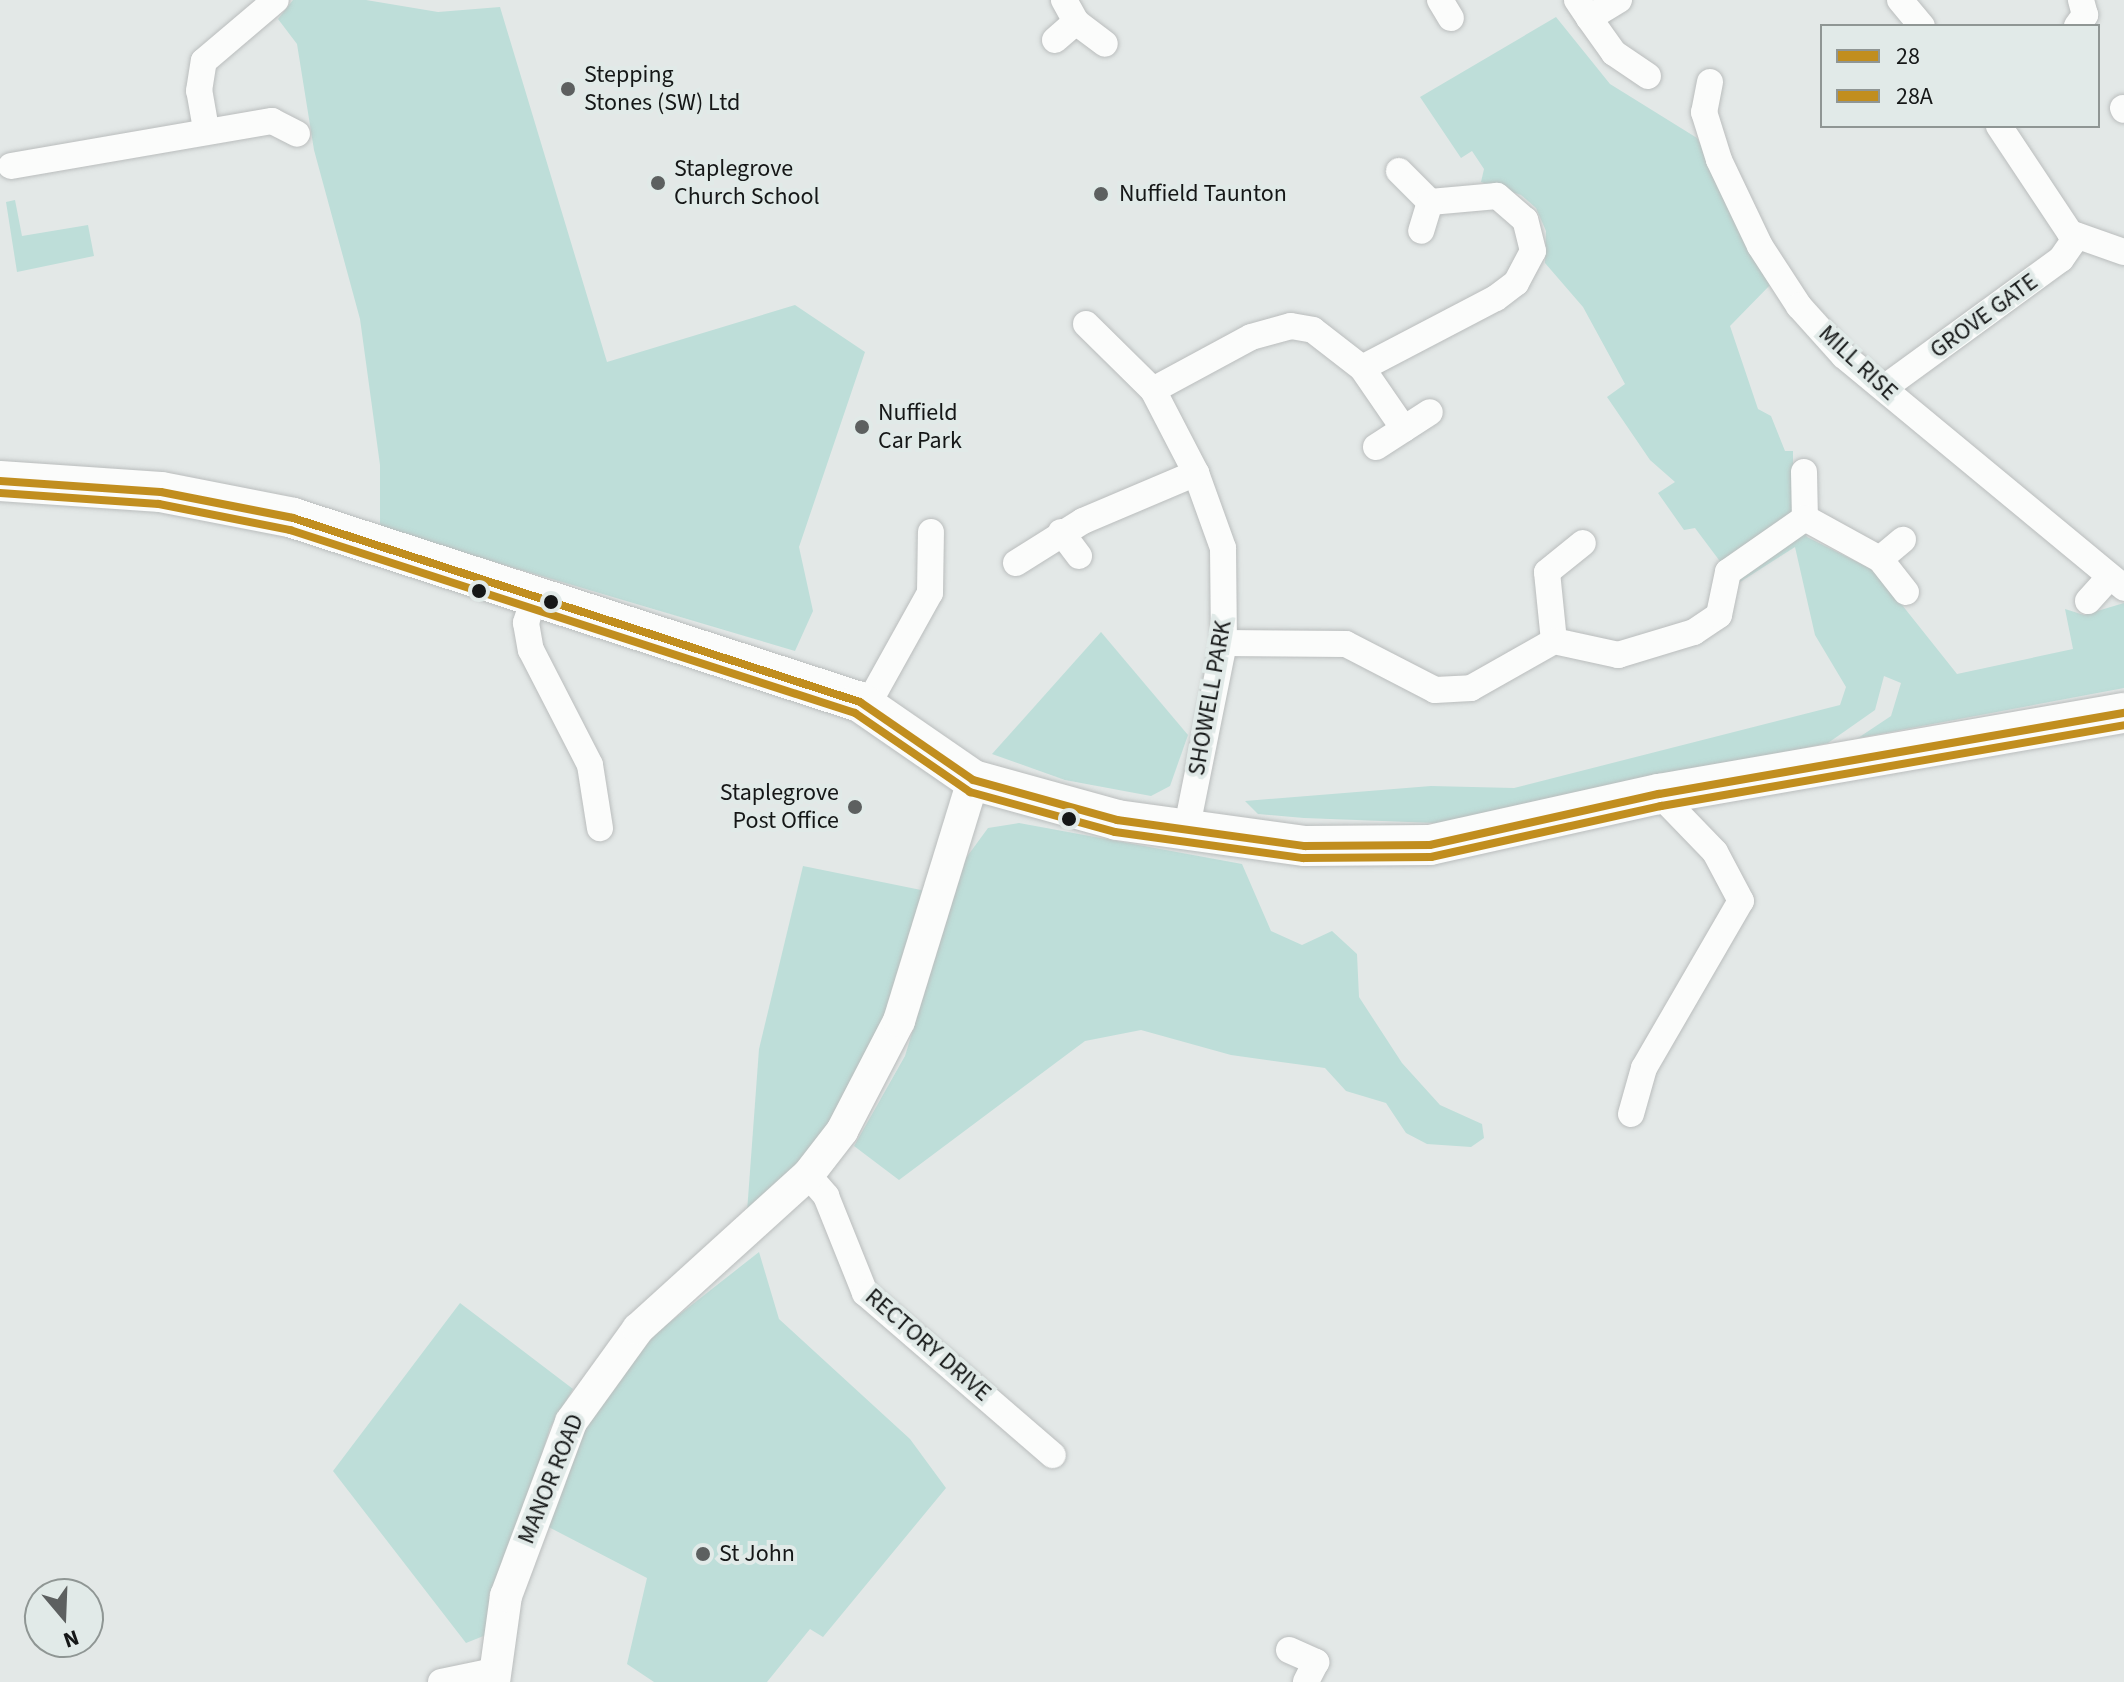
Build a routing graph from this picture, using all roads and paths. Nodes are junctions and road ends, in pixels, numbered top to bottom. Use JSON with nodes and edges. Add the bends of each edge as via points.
{"nodes":[{"id":1,"x":276,"y":0,"type":"edge"},
{"id":2,"x":1619,"y":0,"type":"edge"},
{"id":3,"x":1900,"y":0,"type":"edge"},
{"id":4,"x":2081,"y":0,"type":"edge"},
{"id":5,"x":1583,"y":9,"type":"edge"},
{"id":6,"x":1070,"y":11,"type":"edge"},
{"id":7,"x":1920,"y":24,"type":"edge"},
{"id":8,"x":2078,"y":24,"type":"edge"},
{"id":9,"x":1055,"y":40,"type":"dead end"},
{"id":10,"x":1105,"y":44,"type":"dead end"},
{"id":11,"x":1648,"y":76,"type":"dead end"},
{"id":12,"x":1710,"y":82,"type":"dead end"},
{"id":13,"x":2000,"y":128,"type":"edge"},
{"id":14,"x":206,"y":129,"type":"junction"},
{"id":15,"x":297,"y":134,"type":"dead end"},
{"id":16,"x":11,"y":166,"type":"dead end"},
{"id":17,"x":1399,"y":171,"type":"dead end"},
{"id":18,"x":1430,"y":202,"type":"junction"},
{"id":19,"x":1421,"y":231,"type":"dead end"},
{"id":20,"x":2077,"y":236,"type":"junction"},
{"id":21,"x":2124,"y":252,"type":"edge"},
{"id":22,"x":1086,"y":324,"type":"dead end"},
{"id":23,"x":1362,"y":368,"type":"junction"},
{"id":24,"x":1884,"y":388,"type":"junction"},
{"id":25,"x":1153,"y":390,"type":"junction"},
{"id":26,"x":1430,"y":412,"type":"dead end"},
{"id":27,"x":1404,"y":429,"type":"junction"},
{"id":28,"x":1376,"y":447,"type":"dead end"},
{"id":29,"x":1804,"y":472,"type":"dead end"},
{"id":30,"x":1196,"y":473,"type":"junction"},
{"id":31,"x":0,"y":481,"type":"edge"},
{"id":32,"x":1805,"y":518,"type":"junction"},
{"id":33,"x":931,"y":532,"type":"dead end"},
{"id":34,"x":1061,"y":532,"type":"junction"},
{"id":35,"x":1903,"y":540,"type":"dead end"},
{"id":36,"x":1583,"y":543,"type":"dead end"},
{"id":37,"x":1079,"y":556,"type":"dead end"},
{"id":38,"x":1880,"y":559,"type":"junction"},
{"id":39,"x":1016,"y":563,"type":"dead end"},
{"id":40,"x":2116,"y":583,"type":"edge"},
{"id":41,"x":1906,"y":592,"type":"dead end"},
{"id":42,"x":533,"y":601,"type":"junction"},
{"id":43,"x":2088,"y":601,"type":"dead end"},
{"id":44,"x":1554,"y":641,"type":"junction"},
{"id":45,"x":1224,"y":643,"type":"junction"},
{"id":46,"x":867,"y":706,"type":"junction"},
{"id":47,"x":2124,"y":713,"type":"edge"},
{"id":48,"x":973,"y":780,"type":"junction"},
{"id":49,"x":1659,"y":794,"type":"junction"},
{"id":50,"x":600,"y":828,"type":"dead end"},
{"id":51,"x":1186,"y":831,"type":"junction"},
{"id":52,"x":1631,"y":1114,"type":"dead end"},
{"id":53,"x":808,"y":1175,"type":"junction"},
{"id":54,"x":1053,"y":1455,"type":"dead end"},
{"id":55,"x":1289,"y":1650,"type":"dead end"},
{"id":56,"x":494,"y":1677,"type":"edge"},
{"id":57,"x":441,"y":1682,"type":"edge"},
{"id":58,"x":1306,"y":1682,"type":"edge"}],
"edges":[{"from":1,"to":14,"type":"street","via":[[204,61],[199,91]]},
{"from":2,"to":5,"type":"street"},
{"from":3,"to":7,"type":"street"},
{"from":4,"to":8,"type":"street","via":[[2085,15]]},
{"from":5,"to":11,"type":"street","via":[[1614,53]]},
{"from":6,"to":9,"type":"street"},
{"from":6,"to":10,"type":"street"},
{"from":12,"to":24,"type":"street","name":"MILL RISE","via":[[1704,112],[1760,246],[1799,306]]},
{"from":13,"to":20,"type":"street"},
{"from":14,"to":15,"type":"street","via":[[272,121]]},
{"from":14,"to":16,"type":"street"},
{"from":17,"to":18,"type":"street"},
{"from":18,"to":19,"type":"street"},
{"from":18,"to":23,"type":"street","via":[[1497,196],[1514,206],[1533,241],[1526,269],[1496,298]]},
{"from":20,"to":21,"type":"street"},
{"from":20,"to":24,"type":"street","name":"GROVE GATE","via":[[2061,259]]},
{"from":22,"to":25,"type":"street","name":"SHOWELL PARK"},
{"from":23,"to":25,"type":"street","via":[[1313,330],[1291,326],[1251,337]]},
{"from":23,"to":27,"type":"street"},
{"from":24,"to":40,"type":"street","name":"MILL RISE"},
{"from":25,"to":30,"type":"street","name":"SHOWELL PARK"},
{"from":26,"to":27,"type":"street"},
{"from":27,"to":28,"type":"street"},
{"from":29,"to":32,"type":"street"},
{"from":30,"to":34,"type":"street"},
{"from":30,"to":45,"type":"street","name":"SHOWELL PARK","via":[[1223,548]]},
{"from":31,"to":42,"type":"main road","via":[[232,503]]},
{"from":32,"to":38,"type":"street"},
{"from":32,"to":44,"type":"street","via":[[1728,572],[1719,615],[1694,632],[1618,655]]},
{"from":33,"to":46,"type":"street","via":[[930,593]]},
{"from":34,"to":37,"type":"street"},
{"from":34,"to":39,"type":"street"},
{"from":35,"to":38,"type":"street"},
{"from":36,"to":44,"type":"street","via":[[1535,570]]},
{"from":38,"to":41,"type":"street"},
{"from":40,"to":43,"type":"street","name":"MILL RISE"},
{"from":42,"to":46,"type":"main road","via":[[772,670]]},
{"from":42,"to":50,"type":"street","via":[[526,623],[531,650],[590,765]]},
{"from":44,"to":45,"type":"street","via":[[1453,692],[1435,690],[1346,644]]},
{"from":45,"to":51,"type":"street","name":"SHOWELL PARK"},
{"from":46,"to":48,"type":"main road"},
{"from":47,"to":49,"type":"main road"},
{"from":48,"to":51,"type":"main road","via":[[1049,805]]},
{"from":48,"to":53,"type":"street","name":"MANOR ROAD","via":[[883,1059]]},
{"from":49,"to":51,"type":"main road","via":[[1430,845],[1305,846]]},
{"from":49,"to":52,"type":"street","via":[[1715,852],[1741,901],[1644,1068]]},
{"from":53,"to":54,"type":"street","name":"RECTORY DRIVE","via":[[826,1196],[865,1293]]},
{"from":53,"to":56,"type":"street","name":"MANOR ROAD","via":[[674,1293],[586,1395],[558,1449],[506,1596]]},
{"from":55,"to":58,"type":"street","via":[[1316,1662]]},
{"from":56,"to":57,"type":"street"}]}
